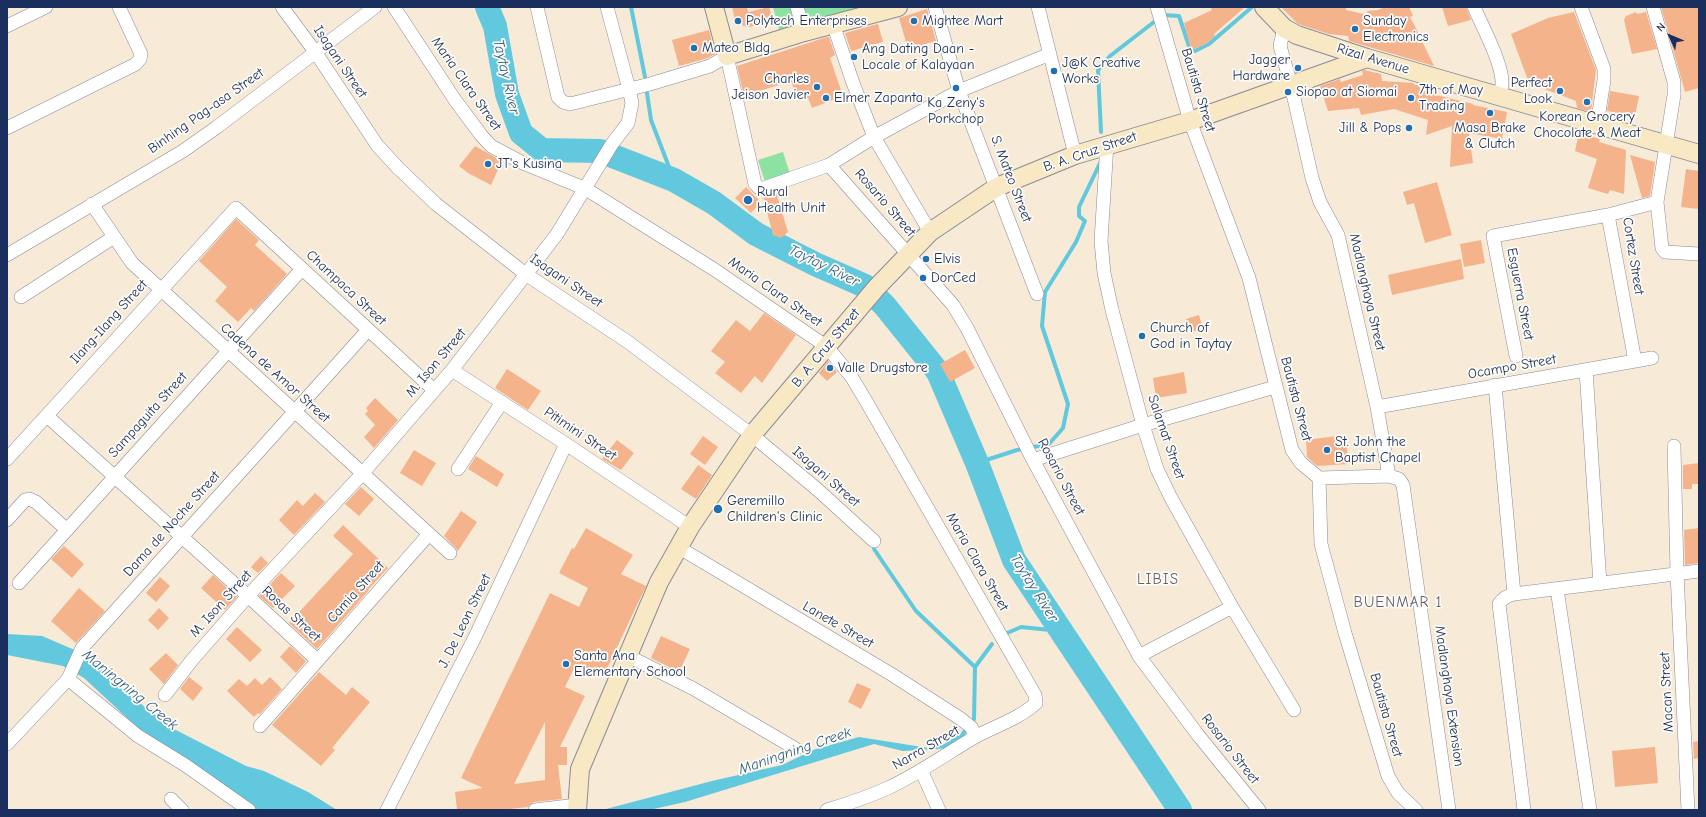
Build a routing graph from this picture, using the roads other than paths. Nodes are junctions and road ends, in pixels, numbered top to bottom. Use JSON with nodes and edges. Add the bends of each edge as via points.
{"nodes":[{"id":1,"x":46,"y":7,"type":"edge"},
{"id":2,"x":119,"y":7,"type":"edge"},
{"id":3,"x":282,"y":7,"type":"edge"},
{"id":4,"x":375,"y":7,"type":"edge"},
{"id":5,"x":394,"y":7,"type":"edge"},
{"id":6,"x":537,"y":7,"type":"edge"},
{"id":7,"x":607,"y":7,"type":"edge"},
{"id":8,"x":714,"y":7,"type":"edge"},
{"id":9,"x":797,"y":7,"type":"edge"},
{"id":10,"x":898,"y":7,"type":"edge"},
{"id":11,"x":935,"y":7,"type":"edge"},
{"id":12,"x":1038,"y":7,"type":"edge"},
{"id":13,"x":1264,"y":7,"type":"edge"},
{"id":14,"x":1474,"y":7,"type":"edge"},
{"id":15,"x":1581,"y":7,"type":"edge"},
{"id":16,"x":1653,"y":7,"type":"edge"},
{"id":17,"x":1160,"y":15,"type":"edge"},
{"id":18,"x":833,"y":24,"type":"junction"},
{"id":19,"x":7,"y":26,"type":"edge"},
{"id":20,"x":1284,"y":28,"type":"junction"},
{"id":21,"x":804,"y":32,"type":"junction"},
{"id":22,"x":316,"y":53,"type":"junction"},
{"id":23,"x":1050,"y":54,"type":"junction"},
{"id":24,"x":727,"y":56,"type":"junction"},
{"id":25,"x":1367,"y":58,"type":"junction"},
{"id":26,"x":1291,"y":85,"type":"junction"},
{"id":27,"x":629,"y":89,"type":"junction"},
{"id":28,"x":959,"y":91,"type":"junction"},
{"id":29,"x":1499,"y":96,"type":"junction"},
{"id":30,"x":1190,"y":121,"type":"junction"},
{"id":31,"x":1597,"y":125,"type":"junction"},
{"id":32,"x":7,"y":128,"type":"edge"},
{"id":33,"x":874,"y":137,"type":"junction"},
{"id":34,"x":1107,"y":144,"type":"junction"},
{"id":35,"x":1667,"y":145,"type":"junction"},
{"id":36,"x":1699,"y":154,"type":"edge"},
{"id":37,"x":1075,"y":155,"type":"junction"},
{"id":38,"x":830,"y":165,"type":"junction"},
{"id":39,"x":997,"y":186,"type":"junction"},
{"id":40,"x":586,"y":189,"type":"junction"},
{"id":41,"x":1657,"y":202,"type":"junction"},
{"id":42,"x":92,"y":204,"type":"junction"},
{"id":43,"x":236,"y":208,"type":"joint"},
{"id":44,"x":1608,"y":215,"type":"junction"},
{"id":45,"x":930,"y":232,"type":"junction"},
{"id":46,"x":114,"y":237,"type":"junction"},
{"id":47,"x":908,"y":253,"type":"junction"},
{"id":48,"x":1699,"y":254,"type":"edge"},
{"id":49,"x":7,"y":255,"type":"edge"},
{"id":50,"x":302,"y":269,"type":"junction"},
{"id":51,"x":527,"y":275,"type":"junction"},
{"id":52,"x":161,"y":289,"type":"junction"},
{"id":53,"x":1037,"y":294,"type":"dead end"},
{"id":54,"x":21,"y":297,"type":"dead end"},
{"id":55,"x":368,"y":330,"type":"junction"},
{"id":56,"x":827,"y":347,"type":"junction"},
{"id":57,"x":228,"y":351,"type":"junction"},
{"id":58,"x":1516,"y":356,"type":"dead end"},
{"id":59,"x":1652,"y":358,"type":"dead end"},
{"id":60,"x":1635,"y":361,"type":"junction"},
{"id":61,"x":452,"y":370,"type":"junction"},
{"id":62,"x":1586,"y":370,"type":"junction"},
{"id":63,"x":1495,"y":385,"type":"junction"},
{"id":64,"x":1275,"y":387,"type":"junction"},
{"id":65,"x":434,"y":390,"type":"junction"},
{"id":66,"x":502,"y":402,"type":"junction"},
{"id":67,"x":1377,"y":407,"type":"junction"},
{"id":68,"x":295,"y":412,"type":"junction"},
{"id":69,"x":46,"y":416,"type":"junction"},
{"id":70,"x":1143,"y":425,"type":"junction"},
{"id":71,"x":752,"y":435,"type":"junction"},
{"id":72,"x":566,"y":444,"type":"junction"},
{"id":73,"x":1674,"y":446,"type":"dead end"},
{"id":74,"x":1030,"y":454,"type":"junction"},
{"id":75,"x":7,"y":459,"type":"edge"},
{"id":76,"x":458,"y":469,"type":"dead end"},
{"id":77,"x":362,"y":474,"type":"junction"},
{"id":78,"x":1389,"y":476,"type":"junction"},
{"id":79,"x":114,"y":477,"type":"junction"},
{"id":80,"x":1319,"y":478,"type":"junction"},
{"id":81,"x":7,"y":520,"type":"edge"},
{"id":82,"x":690,"y":527,"type":"junction"},
{"id":83,"x":67,"y":530,"type":"junction"},
{"id":84,"x":429,"y":534,"type":"junction"},
{"id":85,"x":181,"y":537,"type":"junction"},
{"id":86,"x":874,"y":541,"type":"dead end"},
{"id":87,"x":678,"y":547,"type":"junction"},
{"id":88,"x":450,"y":553,"type":"dead end"},
{"id":89,"x":1699,"y":571,"type":"edge"},
{"id":90,"x":1677,"y":573,"type":"junction"},
{"id":91,"x":19,"y":584,"type":"dead end"},
{"id":92,"x":1600,"y":584,"type":"junction"},
{"id":93,"x":1557,"y":589,"type":"junction"},
{"id":94,"x":248,"y":596,"type":"junction"},
{"id":95,"x":1510,"y":596,"type":"junction"},
{"id":96,"x":1232,"y":607,"type":"junction"},
{"id":97,"x":628,"y":656,"type":"junction"},
{"id":98,"x":1139,"y":656,"type":"junction"},
{"id":99,"x":317,"y":660,"type":"junction"},
{"id":100,"x":69,"y":677,"type":"junction"},
{"id":101,"x":165,"y":694,"type":"dead end"},
{"id":102,"x":1036,"y":703,"type":"joint"},
{"id":103,"x":1294,"y":710,"type":"dead end"},
{"id":104,"x":260,"y":726,"type":"dead end"},
{"id":105,"x":970,"y":728,"type":"junction"},
{"id":106,"x":7,"y":744,"type":"edge"},
{"id":107,"x":796,"y":749,"type":"dead end"},
{"id":108,"x":921,"y":770,"type":"junction"},
{"id":109,"x":171,"y":798,"type":"dead end"},
{"id":110,"x":577,"y":807,"type":"edge"},
{"id":111,"x":847,"y":807,"type":"edge"},
{"id":112,"x":182,"y":810,"type":"edge"},
{"id":113,"x":249,"y":810,"type":"edge"},
{"id":114,"x":387,"y":810,"type":"edge"},
{"id":115,"x":535,"y":810,"type":"edge"},
{"id":116,"x":827,"y":810,"type":"edge"},
{"id":117,"x":939,"y":810,"type":"edge"},
{"id":118,"x":1259,"y":810,"type":"edge"},
{"id":119,"x":1416,"y":810,"type":"edge"},
{"id":120,"x":1449,"y":810,"type":"edge"},
{"id":121,"x":1524,"y":810,"type":"edge"},
{"id":122,"x":1590,"y":810,"type":"edge"},
{"id":123,"x":1688,"y":810,"type":"edge"}],
"edges":[{"from":1,"to":19,"type":"street"},
{"from":2,"to":32,"type":"street","via":[[141,54],[136,64]]},
{"from":3,"to":22,"type":"street","name":"Isagani Street"},
{"from":4,"to":22,"type":"street","name":"Binhing Pag-asa Street"},
{"from":5,"to":40,"type":"street","name":"Maria Clara Street","via":[[455,100],[491,146],[523,163]]},
{"from":6,"to":27,"type":"street","via":[[558,96],[562,102],[570,104]]},
{"from":7,"to":27,"type":"street","name":"M. Ison Street"},
{"from":8,"to":24,"type":"street"},
{"from":9,"to":21,"type":"street"},
{"from":10,"to":18,"type":"street"},
{"from":11,"to":28,"type":"street","name":"S. Mateo Street"},
{"from":12,"to":23,"type":"street"},
{"from":13,"to":20,"type":"street","name":"Rizal Avenue"},
{"from":14,"to":29,"type":"street","via":[[1502,77]]},
{"from":15,"to":31,"type":"street","via":[[1604,69]]},
{"from":16,"to":35,"type":"street","via":[[1674,82]]},
{"from":17,"to":30,"type":"street","name":"Bautista Street"},
{"from":18,"to":21,"type":"street"},
{"from":18,"to":33,"type":"street"},
{"from":20,"to":25,"type":"street","name":"Rizal Avenue","via":[[1297,35]]},
{"from":20,"to":26,"type":"street","name":"Madlanghaya Street","via":[[1280,46]]},
{"from":21,"to":24,"type":"street"},
{"from":22,"to":42,"type":"street","name":"Binhing Pag-asa Street","via":[[183,151]]},
{"from":22,"to":51,"type":"street","name":"Isagani Street","via":[[377,145],[398,168],[436,204]]},
{"from":23,"to":28,"type":"street"},
{"from":23,"to":37,"type":"street"},
{"from":24,"to":27,"type":"street","via":[[710,66]]},
{"from":24,"to":38,"type":"street","via":[[755,184],[764,188]]},
{"from":25,"to":26,"type":"street","name":"B. A. Cruz Street"},
{"from":25,"to":29,"type":"street","name":"Rizal Avenue"},
{"from":26,"to":30,"type":"street","name":"B. A. Cruz Street"},
{"from":26,"to":67,"type":"street","name":"Madlanghaya Street","via":[[1312,178],[1320,202],[1338,235]]},
{"from":27,"to":40,"type":"street","name":"M. Ison Street","via":[[632,103],[628,123],[612,144]]},
{"from":28,"to":33,"type":"street"},
{"from":28,"to":39,"type":"street","name":"S. Mateo Street"},
{"from":29,"to":31,"type":"street","name":"Rizal Avenue"},
{"from":30,"to":34,"type":"street","name":"B. A. Cruz Street"},
{"from":30,"to":64,"type":"street","name":"Bautista Street","via":[[1249,278]]},
{"from":31,"to":35,"type":"street","name":"Rizal Avenue"},
{"from":33,"to":38,"type":"street"},
{"from":33,"to":45,"type":"street"},
{"from":34,"to":37,"type":"street","name":"B. A. Cruz Street"},
{"from":34,"to":70,"type":"street","name":"Salamat Street","via":[[1101,241],[1104,273]]},
{"from":35,"to":36,"type":"street","name":"Rizal Avenue"},
{"from":35,"to":41,"type":"street"},
{"from":37,"to":39,"type":"street","name":"B. A. Cruz Street"},
{"from":38,"to":47,"type":"street","name":"Rosario Street"},
{"from":39,"to":45,"type":"street","name":"B. A. Cruz Street"},
{"from":39,"to":53,"type":"street","name":"S. Mateo Street"},
{"from":40,"to":51,"type":"street","name":"M. Ison Street"},
{"from":40,"to":56,"type":"street","name":"Maria Clara Street","via":[[715,270]]},
{"from":41,"to":44,"type":"street","name":"Cortez Street"},
{"from":41,"to":48,"type":"street","via":[[1662,248],[1665,252]]},
{"from":42,"to":46,"type":"street","name":"Cadena de Amor Street"},
{"from":42,"to":49,"type":"street","name":"Binhing Pag-asa Street"},
{"from":43,"to":50,"type":"street","name":"Champaca Street"},
{"from":43,"to":52,"type":"street","name":"Ilang-Ilang Street"},
{"from":44,"to":58,"type":"street","name":"Esguerra Street","via":[[1493,236]]},
{"from":44,"to":60,"type":"street","name":"Cortez Street"},
{"from":45,"to":47,"type":"street","name":"B. A. Cruz Street"},
{"from":46,"to":52,"type":"street","name":"Cadena de Amor Street","via":[[132,263]]},
{"from":46,"to":54,"type":"street"},
{"from":47,"to":56,"type":"street","name":"B. A. Cruz Street"},
{"from":47,"to":74,"type":"street","name":"Rosario Street","via":[[953,305],[967,328]]},
{"from":50,"to":55,"type":"street","name":"Champaca Street"},
{"from":50,"to":57,"type":"street","name":"Sampaguita Street"},
{"from":51,"to":61,"type":"street","name":"M. Ison Street"},
{"from":51,"to":71,"type":"street","name":"Isagani Street","via":[[628,342]]},
{"from":52,"to":57,"type":"street","name":"Cadena de Amor Street"},
{"from":52,"to":69,"type":"street","name":"Ilang-Ilang Street"},
{"from":55,"to":65,"type":"street","name":"Champaca Street"},
{"from":55,"to":68,"type":"street","name":"Dama de Noche Street"},
{"from":56,"to":71,"type":"street","name":"B. A. Cruz Street"},
{"from":56,"to":102,"type":"street","name":"Maria Clara Street","via":[[866,401],[1035,695]]},
{"from":57,"to":68,"type":"street","name":"Cadena de Amor Street"},
{"from":57,"to":79,"type":"street","name":"Sampaguita Street"},
{"from":59,"to":60,"type":"street","name":"Ocampo Street"},
{"from":60,"to":62,"type":"street","name":"Ocampo Street"},
{"from":61,"to":65,"type":"street","name":"M. Ison Street"},
{"from":61,"to":66,"type":"street","name":"Pitimini Street"},
{"from":62,"to":63,"type":"street","name":"Ocampo Street"},
{"from":62,"to":92,"type":"street"},
{"from":63,"to":67,"type":"street","name":"Ocampo Street"},
{"from":63,"to":95,"type":"street"},
{"from":64,"to":70,"type":"street"},
{"from":64,"to":80,"type":"street","name":"Bautista Street","via":[[1292,450],[1301,463]]},
{"from":65,"to":77,"type":"street","name":"M. Ison Street"},
{"from":66,"to":72,"type":"street","name":"Pitimini Street"},
{"from":66,"to":76,"type":"street"},
{"from":67,"to":78,"type":"street","name":"Madlanghaya Street"},
{"from":68,"to":77,"type":"street","name":"Cadena de Amor Street"},
{"from":68,"to":85,"type":"street","name":"Dama de Noche Street"},
{"from":69,"to":75,"type":"street","name":"Ilang-Ilang Street"},
{"from":69,"to":79,"type":"street","name":"Rosas Street"},
{"from":70,"to":74,"type":"street"},
{"from":70,"to":96,"type":"street","name":"Salamat Street","via":[[1157,469],[1171,498]]},
{"from":71,"to":82,"type":"street","name":"B. A. Cruz Street"},
{"from":71,"to":86,"type":"street","name":"Isagani Street"},
{"from":72,"to":82,"type":"street","name":"Pitimini Street"},
{"from":72,"to":114,"type":"street","name":"J. De Leon Street","via":[[475,637]]},
{"from":73,"to":90,"type":"street","name":"Macan Street"},
{"from":74,"to":98,"type":"street","name":"Rosario Street"},
{"from":77,"to":84,"type":"street","name":"Cadena de Amor Street"},
{"from":77,"to":94,"type":"street","name":"M. Ison Street"},
{"from":78,"to":80,"type":"street"},
{"from":78,"to":120,"type":"street","name":"Madlanghaya Extension","via":[[1399,479],[1403,485]]},
{"from":79,"to":83,"type":"street","name":"Sampaguita Street"},
{"from":79,"to":85,"type":"street","name":"Rosas Street"},
{"from":80,"to":119,"type":"street","name":"Bautista Street","via":[[1321,544],[1350,648],[1388,776],[1398,792]]},
{"from":81,"to":83,"type":"street","via":[[25,500],[29,499],[36,502]]},
{"from":82,"to":87,"type":"street","name":"B. A. Cruz Street"},
{"from":83,"to":91,"type":"street","name":"Sampaguita Street"},
{"from":84,"to":88,"type":"street","name":"Cadena de Amor Street"},
{"from":84,"to":99,"type":"street","name":"Camia Street"},
{"from":85,"to":94,"type":"street","name":"Rosas Street"},
{"from":85,"to":100,"type":"street","name":"Dama de Noche Street","via":[[82,648]]},
{"from":87,"to":97,"type":"street","name":"B. A. Cruz Street","via":[[659,582]]},
{"from":87,"to":105,"type":"street","name":"Lanete Street","via":[[891,674]]},
{"from":89,"to":90,"type":"street"},
{"from":90,"to":92,"type":"street"},
{"from":90,"to":123,"type":"street","name":"Macan Street"},
{"from":92,"to":93,"type":"street"},
{"from":93,"to":95,"type":"street"},
{"from":93,"to":122,"type":"street"},
{"from":94,"to":99,"type":"street","name":"Rosas Street"},
{"from":94,"to":101,"type":"street","name":"M. Ison Street"},
{"from":95,"to":121,"type":"street","via":[[1499,604]]},
{"from":96,"to":98,"type":"street"},
{"from":96,"to":103,"type":"street","name":"Salamat Street"},
{"from":97,"to":107,"type":"street","via":[[694,689]]},
{"from":97,"to":110,"type":"street","name":"B. A. Cruz Street","via":[[580,769]]},
{"from":98,"to":118,"type":"street","name":"Rosario Street","via":[[1198,735]]},
{"from":99,"to":104,"type":"street","name":"Camia Street"},
{"from":100,"to":106,"type":"street","name":"Dama de Noche Street"},
{"from":100,"to":113,"type":"street","via":[[138,736]]},
{"from":102,"to":105,"type":"street","name":"Narra Street","via":[[997,728]]},
{"from":105,"to":108,"type":"street","name":"Narra Street"},
{"from":108,"to":111,"type":"street","name":"Narra Street"},
{"from":108,"to":117,"type":"street"},
{"from":109,"to":112,"type":"street"},
{"from":110,"to":115,"type":"street"},
{"from":111,"to":116,"type":"street","name":"Narra Street"}]}
